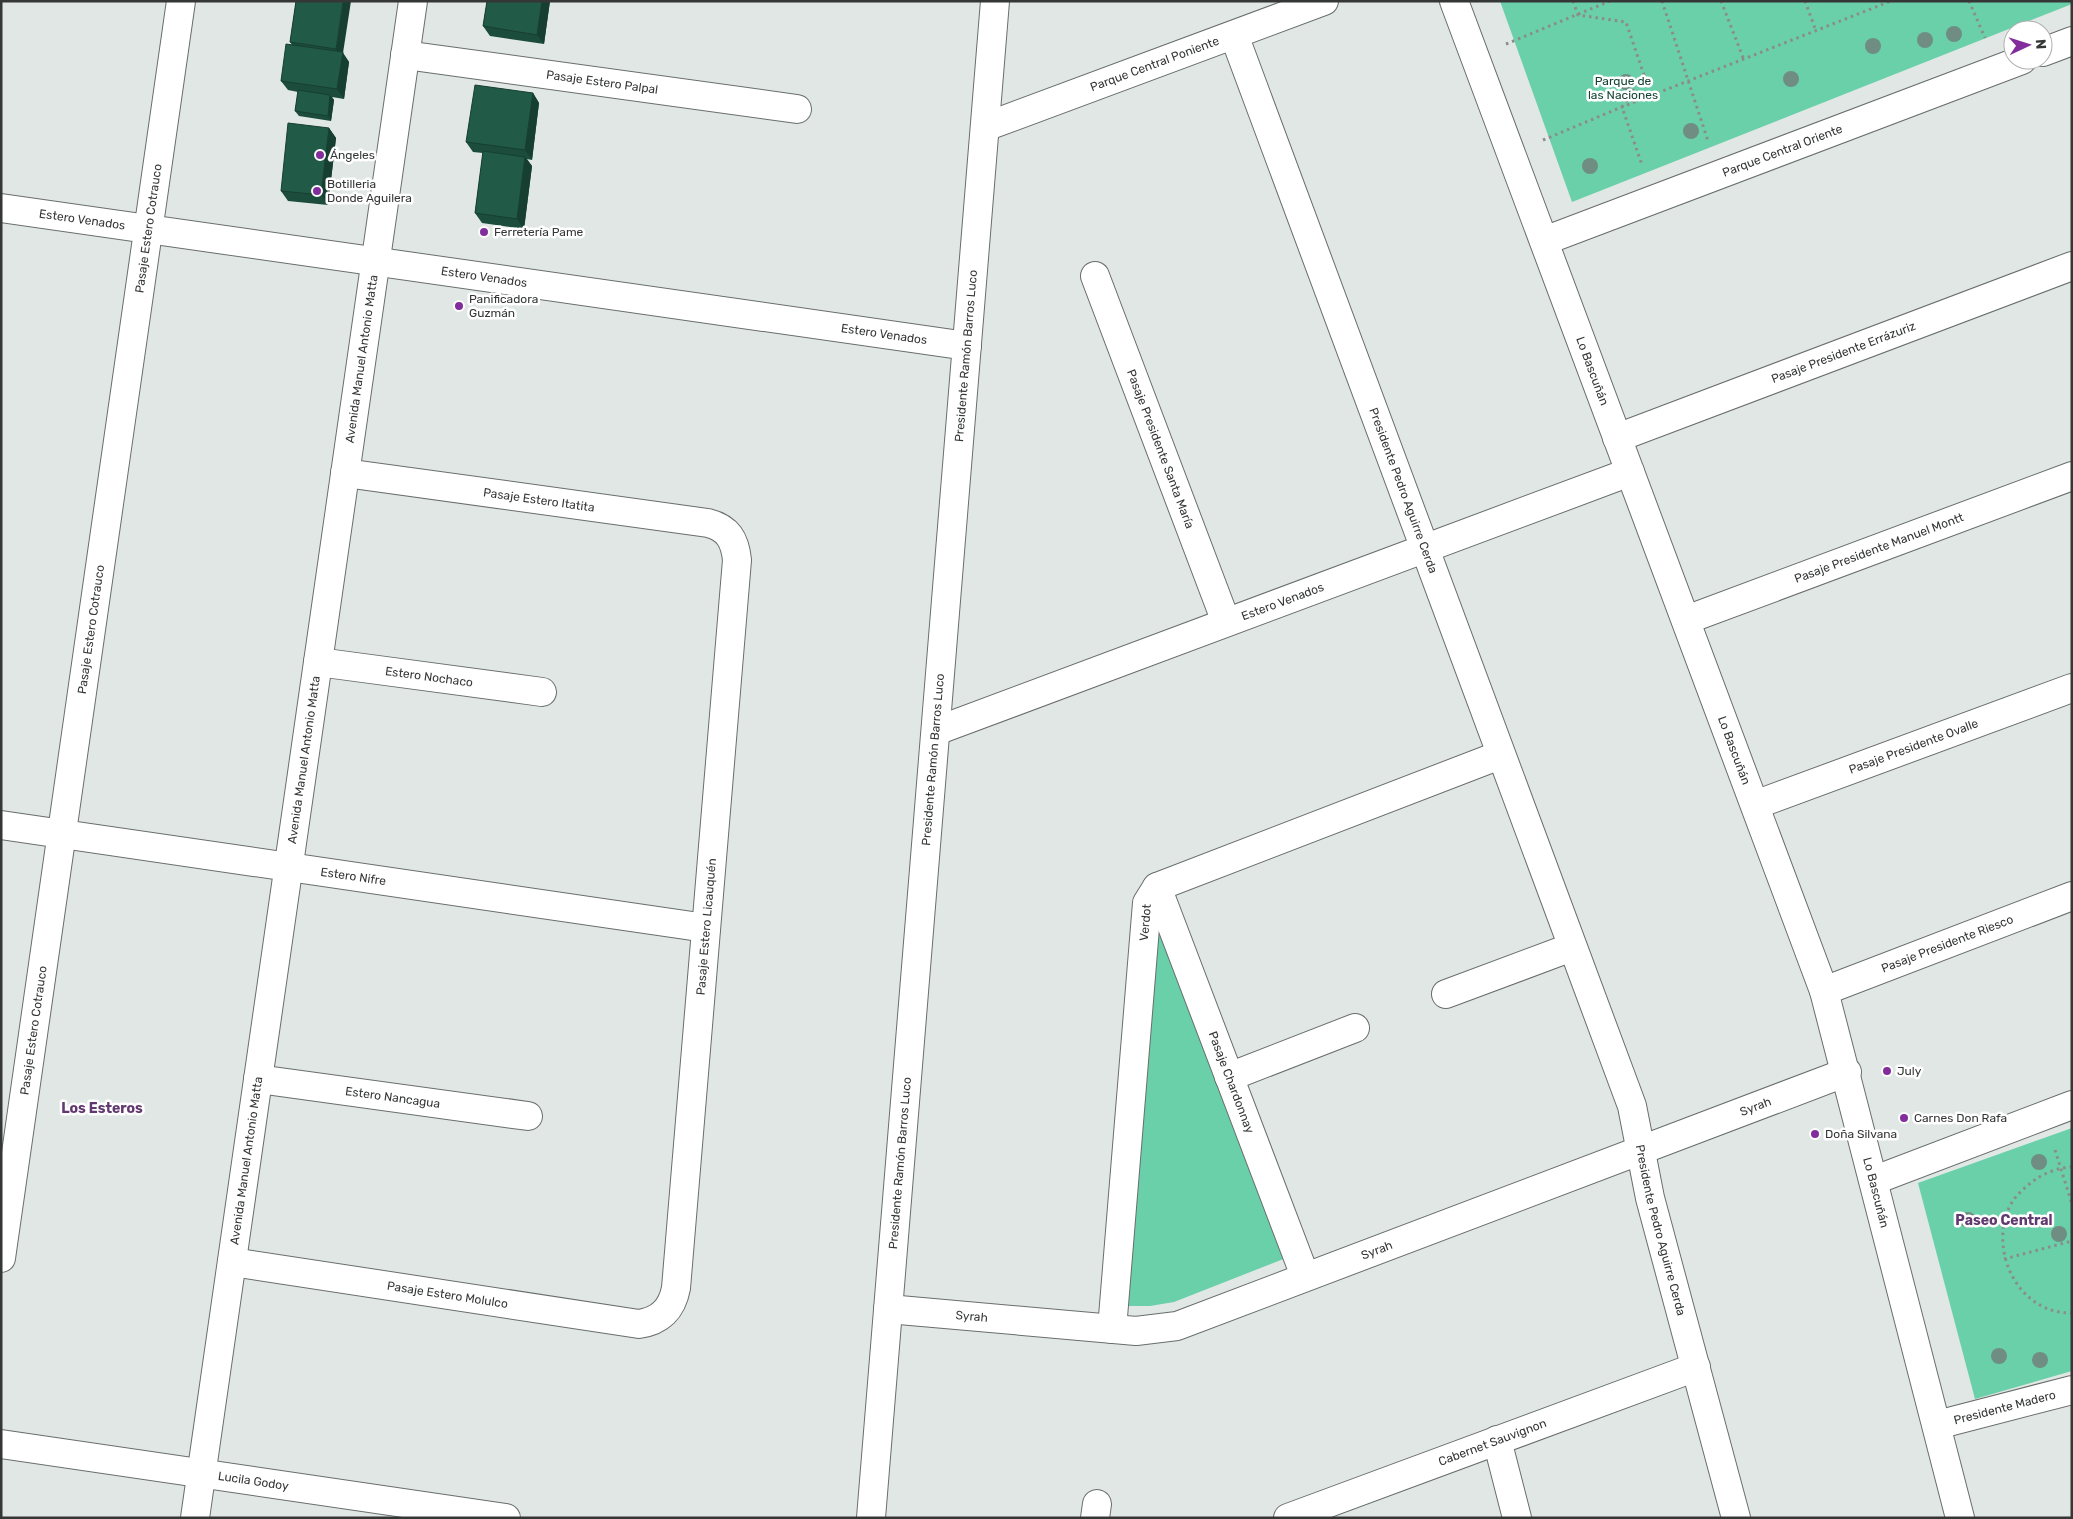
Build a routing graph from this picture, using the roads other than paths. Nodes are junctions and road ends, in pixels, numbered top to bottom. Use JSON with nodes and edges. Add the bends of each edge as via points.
{"nodes":[{"id":1,"x":181,"y":1,"type":"edge"},
{"id":2,"x":413,"y":1,"type":"edge"},
{"id":3,"x":995,"y":1,"type":"edge"},
{"id":4,"x":1324,"y":1,"type":"edge"},
{"id":5,"x":1454,"y":1,"type":"edge"},
{"id":6,"x":1234,"y":35,"type":"junction"},
{"id":7,"x":2072,"y":40,"type":"edge"},
{"id":8,"x":2053,"y":48,"type":"edge"},
{"id":9,"x":405,"y":55,"type":"junction"},
{"id":10,"x":2003,"y":67,"type":"edge"},
{"id":11,"x":798,"y":109,"type":"dead end"},
{"id":12,"x":985,"y":126,"type":"junction"},
{"id":13,"x":1,"y":208,"type":"edge"},
{"id":14,"x":149,"y":229,"type":"junction"},
{"id":15,"x":1544,"y":240,"type":"junction"},
{"id":16,"x":375,"y":262,"type":"junction"},
{"id":17,"x":2072,"y":266,"type":"edge"},
{"id":18,"x":1095,"y":276,"type":"dead end"},
{"id":19,"x":967,"y":346,"type":"junction"},
{"id":20,"x":1617,"y":438,"type":"junction"},
{"id":21,"x":1630,"y":472,"type":"junction"},
{"id":22,"x":345,"y":473,"type":"junction"},
{"id":23,"x":2072,"y":476,"type":"edge"},
{"id":24,"x":730,"y":535,"type":"joint"},
{"id":25,"x":1424,"y":548,"type":"junction"},
{"id":26,"x":1686,"y":620,"type":"junction"},
{"id":27,"x":1226,"y":622,"type":"junction"},
{"id":28,"x":318,"y":662,"type":"junction"},
{"id":29,"x":2072,"y":688,"type":"edge"},
{"id":30,"x":542,"y":692,"type":"dead end"},
{"id":31,"x":936,"y":731,"type":"junction"},
{"id":32,"x":1500,"y":755,"type":"junction"},
{"id":33,"x":1755,"y":805,"type":"junction"},
{"id":34,"x":1,"y":824,"type":"edge"},
{"id":35,"x":62,"y":833,"type":"junction"},
{"id":36,"x":289,"y":865,"type":"junction"},
{"id":37,"x":1157,"y":887,"type":"junction"},
{"id":38,"x":2072,"y":896,"type":"edge"},
{"id":39,"x":706,"y":928,"type":"junction"},
{"id":40,"x":1572,"y":946,"type":"junction"},
{"id":41,"x":1824,"y":991,"type":"junction"},
{"id":42,"x":1446,"y":994,"type":"dead end"},
{"id":43,"x":1355,"y":1028,"type":"dead end"},
{"id":44,"x":1847,"y":1072,"type":"junction"},
{"id":45,"x":1228,"y":1077,"type":"junction"},
{"id":46,"x":258,"y":1079,"type":"junction"},
{"id":47,"x":2072,"y":1106,"type":"edge"},
{"id":48,"x":528,"y":1116,"type":"dead end"},
{"id":49,"x":1640,"y":1149,"type":"junction"},
{"id":50,"x":1874,"y":1180,"type":"junction"},
{"id":51,"x":1,"y":1258,"type":"edge"},
{"id":52,"x":232,"y":1262,"type":"junction"},
{"id":53,"x":1305,"y":1276,"type":"junction"},
{"id":54,"x":888,"y":1309,"type":"junction"},
{"id":55,"x":660,"y":1316,"type":"joint"},
{"id":56,"x":1112,"y":1329,"type":"junction"},
{"id":57,"x":1696,"y":1367,"type":"junction"},
{"id":58,"x":2072,"y":1390,"type":"edge"},
{"id":59,"x":1937,"y":1426,"type":"junction"},
{"id":60,"x":1497,"y":1440,"type":"junction"},
{"id":61,"x":1,"y":1444,"type":"edge"},
{"id":62,"x":202,"y":1472,"type":"junction"},
{"id":63,"x":465,"y":1515,"type":"edge"},
{"id":64,"x":1295,"y":1516,"type":"edge"},
{"id":65,"x":195,"y":1518,"type":"edge"},
{"id":66,"x":506,"y":1518,"type":"edge"},
{"id":67,"x":871,"y":1518,"type":"edge"},
{"id":68,"x":1517,"y":1518,"type":"edge"},
{"id":69,"x":1736,"y":1518,"type":"edge"},
{"id":70,"x":1960,"y":1518,"type":"edge"}],
"edges":[{"from":1,"to":14,"type":"street","name":"Pasaje Estero Cotrauco"},
{"from":2,"to":9,"type":"street","name":"Avenida Manuel Antonio Matta"},
{"from":3,"to":12,"type":"street","name":"Presidente Ramón Barros Luco"},
{"from":4,"to":6,"type":"street","name":"Parque Central Poniente"},
{"from":5,"to":15,"type":"street","name":"Lo Bascuñán"},
{"from":6,"to":12,"type":"street","name":"Parque Central Poniente"},
{"from":6,"to":25,"type":"street","name":"Presidente Pedro Aguirre Cerda"},
{"from":7,"to":8,"type":"street"},
{"from":9,"to":11,"type":"street","name":"Pasaje Estero Palpal"},
{"from":9,"to":16,"type":"street","name":"Avenida Manuel Antonio Matta"},
{"from":10,"to":15,"type":"street","name":"Parque Central Oriente"},
{"from":12,"to":19,"type":"street","name":"Presidente Ramón Barros Luco"},
{"from":13,"to":14,"type":"street","name":"Estero Venados"},
{"from":14,"to":16,"type":"street","name":"Estero Venados"},
{"from":14,"to":35,"type":"street","name":"Pasaje Estero Cotrauco"},
{"from":15,"to":20,"type":"street","name":"Lo Bascuñán"},
{"from":16,"to":19,"type":"street","name":"Estero Venados"},
{"from":16,"to":22,"type":"street","name":"Avenida Manuel Antonio Matta"},
{"from":17,"to":20,"type":"street","name":"Pasaje Presidente Errázuriz"},
{"from":18,"to":27,"type":"street","name":"Pasaje Presidente Santa María"},
{"from":19,"to":31,"type":"street","name":"Presidente Ramón Barros Luco"},
{"from":20,"to":21,"type":"street","name":"Lo Bascuñán"},
{"from":21,"to":25,"type":"street","name":"Estero Venados"},
{"from":21,"to":26,"type":"street","name":"Lo Bascuñán"},
{"from":22,"to":24,"type":"street","name":"Pasaje Estero Itatita","via":[[708,523],[720,526]]},
{"from":22,"to":28,"type":"street","name":"Avenida Manuel Antonio Matta"},
{"from":23,"to":26,"type":"street","name":"Pasaje Presidente Manuel Montt"},
{"from":24,"to":39,"type":"street","name":"Pasaje Estero Licauquén","via":[[736,546],[737,560]]},
{"from":25,"to":27,"type":"street","name":"Estero Venados"},
{"from":25,"to":32,"type":"street","name":"Presidente Pedro Aguirre Cerda"},
{"from":26,"to":33,"type":"street","name":"Lo Bascuñán"},
{"from":27,"to":31,"type":"street","name":"Estero Venados"},
{"from":28,"to":30,"type":"street","name":"Estero Nochaco"},
{"from":28,"to":36,"type":"street","name":"Avenida Manuel Antonio Matta"},
{"from":29,"to":33,"type":"street","name":"Pasaje Presidente Ovalle"},
{"from":31,"to":54,"type":"street","name":"Presidente Ramón Barros Luco"},
{"from":32,"to":37,"type":"street"},
{"from":32,"to":40,"type":"street","name":"Presidente Pedro Aguirre Cerda"},
{"from":33,"to":41,"type":"street","name":"Lo Bascuñán"},
{"from":34,"to":35,"type":"street","name":"Estero Nifre"},
{"from":35,"to":36,"type":"street","name":"Estero Nifre"},
{"from":35,"to":51,"type":"street","name":"Pasaje Estero Cotrauco"},
{"from":36,"to":39,"type":"street","name":"Estero Nifre"},
{"from":36,"to":46,"type":"street","name":"Avenida Manuel Antonio Matta"},
{"from":37,"to":45,"type":"street","name":"Pasaje Chardonnay"},
{"from":37,"to":56,"type":"street","name":"Verdot","via":[[1148,903]]},
{"from":38,"to":41,"type":"street","name":"Pasaje Presidente Riesco"},
{"from":39,"to":55,"type":"street","name":"Pasaje Estero Licauquén","via":[[676,1288],[674,1299]]},
{"from":40,"to":42,"type":"street"},
{"from":40,"to":49,"type":"street","name":"Presidente Pedro Aguirre Cerda","via":[[1632,1106]]},
{"from":41,"to":44,"type":"street","name":"Lo Bascuñán"},
{"from":43,"to":45,"type":"street"},
{"from":44,"to":49,"type":"street","name":"Syrah"},
{"from":44,"to":50,"type":"street","name":"Lo Bascuñán"},
{"from":45,"to":53,"type":"street","name":"Pasaje Chardonnay"},
{"from":46,"to":48,"type":"street","name":"Estero Nancagua"},
{"from":46,"to":52,"type":"street","name":"Avenida Manuel Antonio Matta"},
{"from":47,"to":50,"type":"street"},
{"from":49,"to":53,"type":"street","name":"Syrah"},
{"from":49,"to":57,"type":"street","name":"Presidente Pedro Aguirre Cerda","via":[[1650,1198]]},
{"from":50,"to":59,"type":"street","name":"Lo Bascuñán"},
{"from":52,"to":55,"type":"street","name":"Pasaje Estero Molulco","via":[[628,1323],[651,1322]]},
{"from":52,"to":62,"type":"street","name":"Avenida Manuel Antonio Matta"},
{"from":53,"to":56,"type":"street","name":"Syrah","via":[[1177,1326],[1150,1331]]},
{"from":54,"to":56,"type":"street","name":"Syrah"},
{"from":54,"to":67,"type":"street","name":"Presidente Ramón Barros Luco"},
{"from":57,"to":60,"type":"street","name":"Cabernet Sauvignon"},
{"from":57,"to":69,"type":"street","name":"Presidente Pedro Aguirre Cerda"},
{"from":58,"to":59,"type":"street","name":"Presidente Madero"},
{"from":59,"to":70,"type":"street","name":"Lo Bascuñán"},
{"from":60,"to":64,"type":"street","name":"Cabernet Sauvignon"},
{"from":60,"to":68,"type":"street"},
{"from":61,"to":62,"type":"street","name":"Lucila Godoy"},
{"from":62,"to":63,"type":"street","name":"Lucila Godoy"},
{"from":62,"to":65,"type":"street","name":"Avenida Manuel Antonio Matta"},
{"from":63,"to":66,"type":"street","name":"Lucila Godoy"}]}
